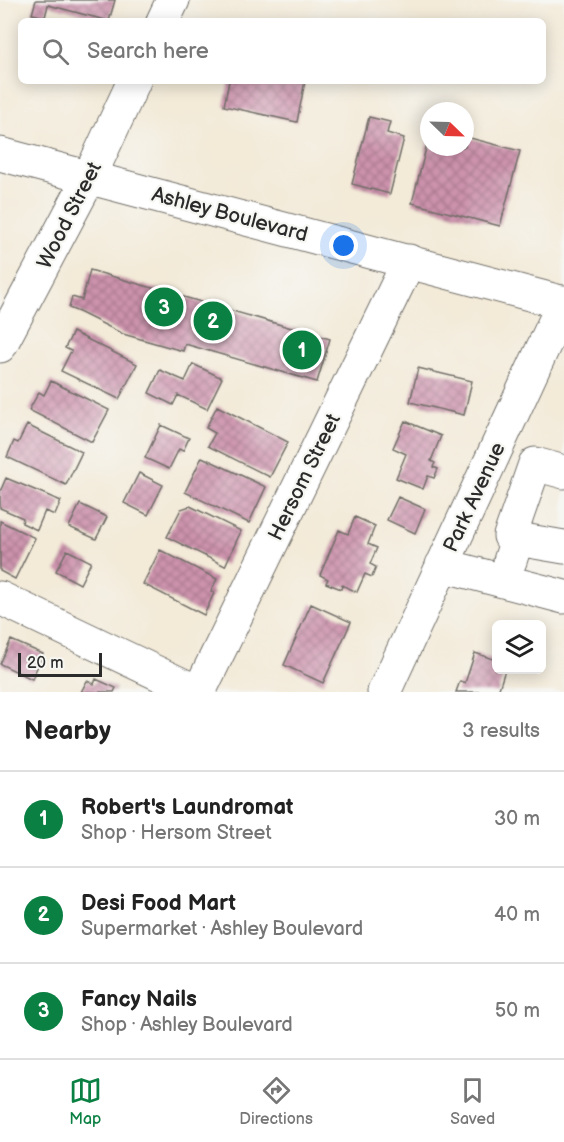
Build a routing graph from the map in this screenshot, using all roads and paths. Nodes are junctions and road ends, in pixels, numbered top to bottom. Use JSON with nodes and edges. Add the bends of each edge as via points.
{"nodes":[{"id":1,"x":173,"y":0,"type":"edge"},
{"id":2,"x":164,"y":18,"type":"edge"},
{"id":3,"x":133,"y":84,"type":"edge"},
{"id":4,"x":0,"y":154,"type":"edge"},
{"id":5,"x":89,"y":178,"type":"junction"},
{"id":6,"x":410,"y":261,"type":"junction"},
{"id":7,"x":564,"y":303,"type":"edge"},
{"id":8,"x":0,"y":346,"type":"edge"},
{"id":9,"x":564,"y":472,"type":"edge"},
{"id":10,"x":517,"y":539,"type":"junction"},
{"id":11,"x":564,"y":547,"type":"edge"},
{"id":12,"x":442,"y":565,"type":"junction"},
{"id":13,"x":503,"y":581,"type":"junction"},
{"id":14,"x":564,"y":597,"type":"edge"},
{"id":15,"x":0,"y":598,"type":"edge"},
{"id":16,"x":198,"y":692,"type":"edge"},
{"id":17,"x":384,"y":692,"type":"edge"}],
"edges":[{"from":1,"to":2,"type":"street"},
{"from":3,"to":5,"type":"street","name":"Wood Street"},
{"from":4,"to":5,"type":"street","name":"Ashley Boulevard"},
{"from":5,"to":6,"type":"street","name":"Ashley Boulevard"},
{"from":5,"to":8,"type":"street","name":"Wood Street"},
{"from":6,"to":7,"type":"street","name":"Ashley Boulevard"},
{"from":6,"to":16,"type":"street","name":"Hersom Street"},
{"from":7,"to":12,"type":"street","name":"Park Avenue"},
{"from":9,"to":10,"type":"street","via":[[535,464],[510,536]]},
{"from":10,"to":11,"type":"street"},
{"from":10,"to":13,"type":"street"},
{"from":12,"to":13,"type":"street"},
{"from":12,"to":17,"type":"street","name":"Park Avenue"},
{"from":13,"to":14,"type":"street"},
{"from":15,"to":16,"type":"street"}]}
